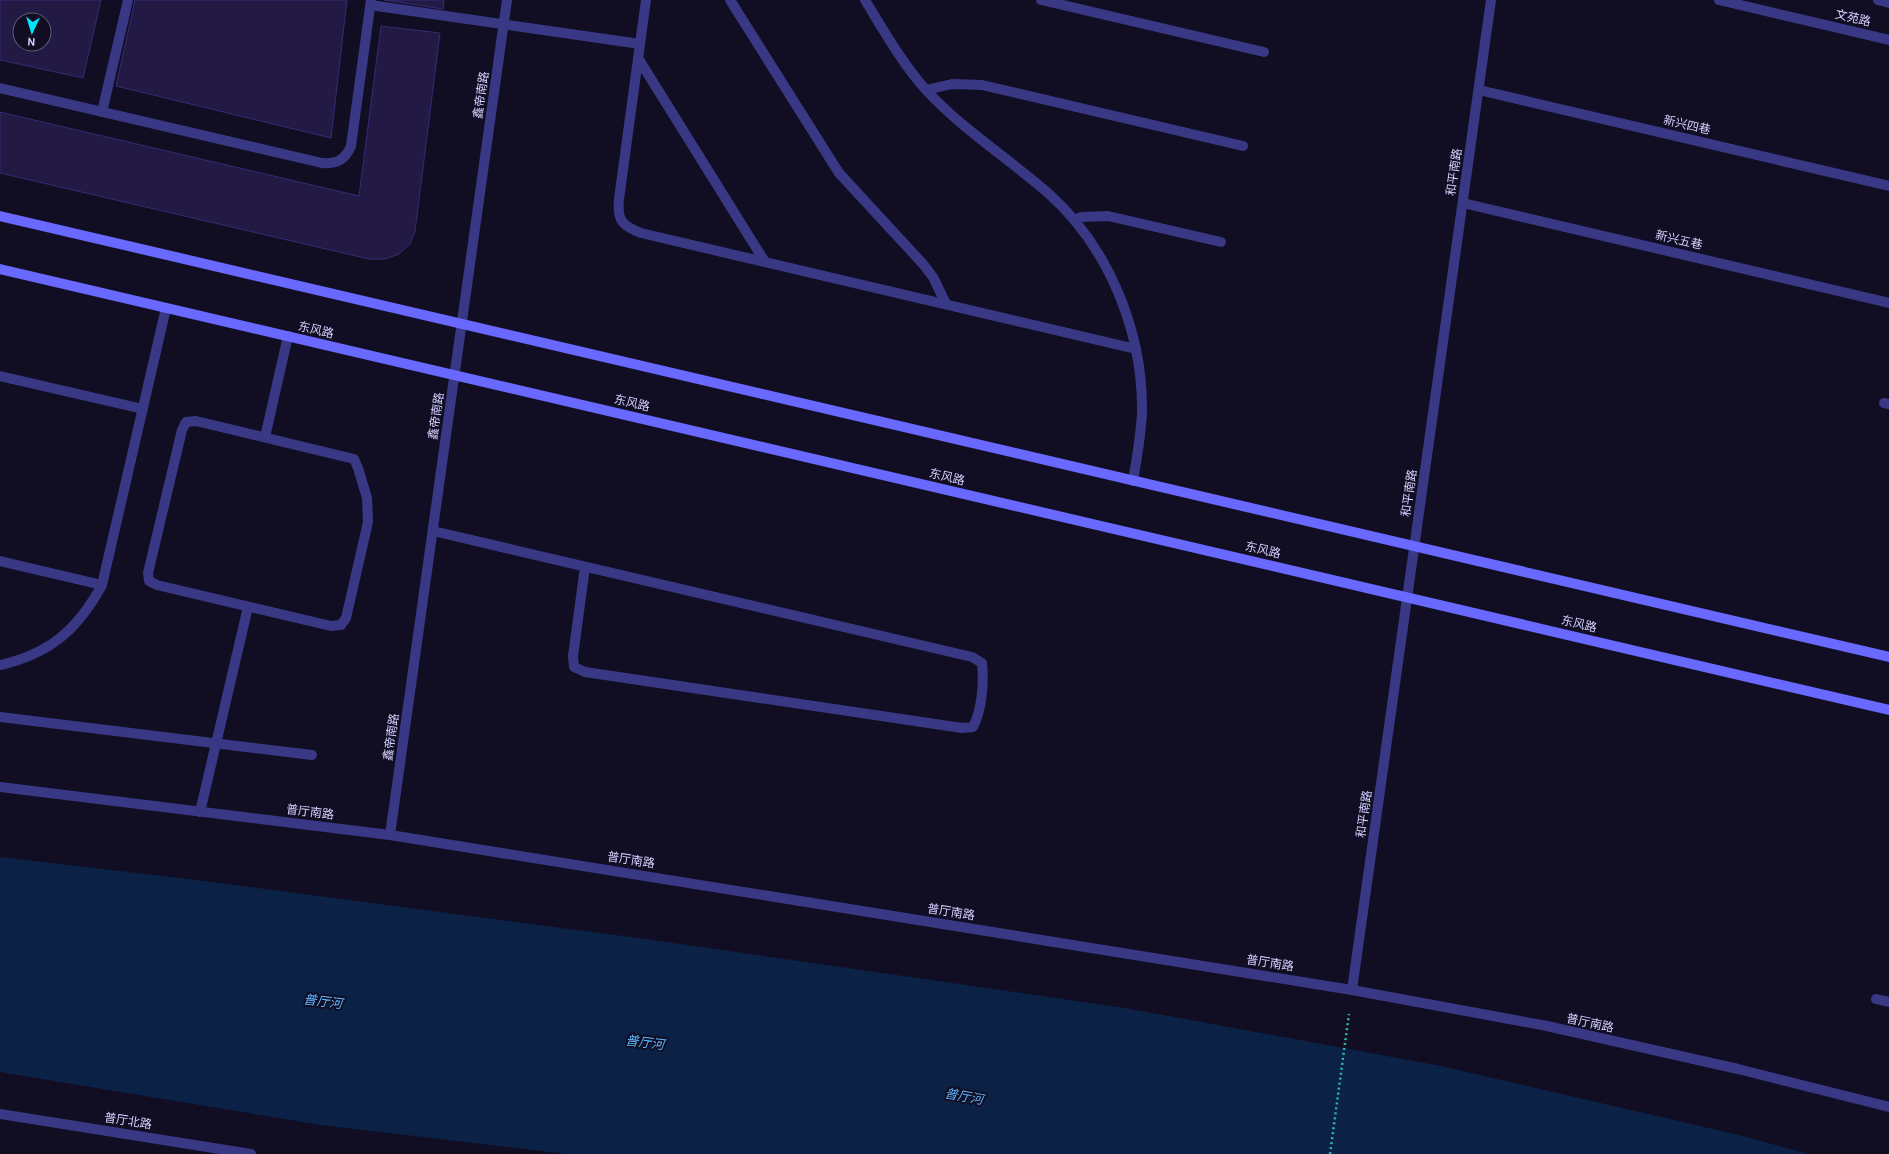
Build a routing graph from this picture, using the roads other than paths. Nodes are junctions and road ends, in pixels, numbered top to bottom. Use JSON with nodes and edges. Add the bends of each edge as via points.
{"nodes":[{"id":1,"x":128,"y":0,"type":"edge"},
{"id":2,"x":507,"y":0,"type":"edge"},
{"id":3,"x":646,"y":0,"type":"edge"},
{"id":4,"x":730,"y":0,"type":"edge"},
{"id":5,"x":865,"y":0,"type":"edge"},
{"id":6,"x":1041,"y":0,"type":"edge"},
{"id":7,"x":1491,"y":0,"type":"edge"},
{"id":8,"x":1719,"y":0,"type":"edge"},
{"id":9,"x":1878,"y":0,"type":"edge"},
{"id":10,"x":1889,"y":2,"type":"edge"},
{"id":11,"x":371,"y":3,"type":"edge"},
{"id":12,"x":504,"y":24,"type":"junction"},
{"id":13,"x":1889,"y":40,"type":"edge"},
{"id":14,"x":640,"y":44,"type":"junction"},
{"id":15,"x":1264,"y":52,"type":"dead end"},
{"id":16,"x":638,"y":58,"type":"junction"},
{"id":17,"x":0,"y":88,"type":"edge"},
{"id":18,"x":926,"y":90,"type":"junction"},
{"id":19,"x":1479,"y":90,"type":"junction"},
{"id":20,"x":102,"y":112,"type":"junction"},
{"id":21,"x":1243,"y":146,"type":"dead end"},
{"id":22,"x":1889,"y":186,"type":"edge"},
{"id":23,"x":1463,"y":203,"type":"junction"},
{"id":24,"x":0,"y":216,"type":"edge"},
{"id":25,"x":1074,"y":220,"type":"junction"},
{"id":26,"x":1221,"y":242,"type":"dead end"},
{"id":27,"x":765,"y":262,"type":"junction"},
{"id":28,"x":0,"y":269,"type":"edge"},
{"id":29,"x":1889,"y":303,"type":"edge"},
{"id":30,"x":946,"y":304,"type":"junction"},
{"id":31,"x":166,"y":308,"type":"junction"},
{"id":32,"x":462,"y":324,"type":"junction"},
{"id":33,"x":288,"y":336,"type":"junction"},
{"id":34,"x":1136,"y":349,"type":"junction"},
{"id":35,"x":455,"y":375,"type":"junction"},
{"id":36,"x":0,"y":376,"type":"edge"},
{"id":37,"x":143,"y":408,"type":"junction"},
{"id":38,"x":265,"y":437,"type":"junction"},
{"id":39,"x":1133,"y":481,"type":"junction"},
{"id":40,"x":433,"y":531,"type":"junction"},
{"id":41,"x":1415,"y":546,"type":"junction"},
{"id":42,"x":0,"y":561,"type":"edge"},
{"id":43,"x":585,"y":566,"type":"junction"},
{"id":44,"x":102,"y":585,"type":"junction"},
{"id":45,"x":1408,"y":598,"type":"junction"},
{"id":46,"x":248,"y":607,"type":"junction"},
{"id":47,"x":1889,"y":657,"type":"edge"},
{"id":48,"x":0,"y":664,"type":"edge"},
{"id":49,"x":1889,"y":710,"type":"edge"},
{"id":50,"x":0,"y":717,"type":"edge"},
{"id":51,"x":216,"y":744,"type":"junction"},
{"id":52,"x":312,"y":756,"type":"dead end"},
{"id":53,"x":0,"y":787,"type":"edge"},
{"id":54,"x":200,"y":812,"type":"junction"},
{"id":55,"x":390,"y":835,"type":"junction"},
{"id":56,"x":1352,"y":990,"type":"junction"},
{"id":57,"x":1876,"y":999,"type":"dead end"},
{"id":58,"x":1889,"y":1002,"type":"edge"},
{"id":59,"x":1889,"y":1107,"type":"edge"},
{"id":60,"x":0,"y":1114,"type":"edge"},
{"id":61,"x":251,"y":1154,"type":"edge"}],
"edges":[{"from":1,"to":20,"type":"street"},
{"from":2,"to":12,"type":"street","name":"鑫帝南路"},
{"from":3,"to":14,"type":"street"},
{"from":4,"to":30,"type":"street","via":[[839,173],[923,264]]},
{"from":5,"to":18,"type":"street","via":[[902,59]]},
{"from":6,"to":15,"type":"street"},
{"from":7,"to":19,"type":"street","name":"和平南路"},
{"from":8,"to":13,"type":"street","name":"文苑路"},
{"from":9,"to":10,"type":"street","name":"文苑路"},
{"from":11,"to":12,"type":"street"},
{"from":11,"to":20,"type":"street","via":[[350,146],[340,161],[332,164],[322,163]]},
{"from":12,"to":14,"type":"street"},
{"from":12,"to":32,"type":"street","name":"鑫帝南路"},
{"from":14,"to":16,"type":"street"},
{"from":16,"to":27,"type":"street"},
{"from":16,"to":27,"type":"street","via":[[618,199],[621,221],[630,229],[641,233]]},
{"from":17,"to":20,"type":"street"},
{"from":18,"to":21,"type":"street","via":[[952,84],[982,85]]},
{"from":18,"to":25,"type":"street","via":[[954,117],[1050,195]]},
{"from":19,"to":22,"type":"street","name":"新兴四巷"},
{"from":19,"to":23,"type":"street","name":"和平南路"},
{"from":23,"to":29,"type":"street","name":"新兴五巷"},
{"from":23,"to":41,"type":"street","name":"和平南路"},
{"from":24,"to":32,"type":"main road"},
{"from":25,"to":26,"type":"street","via":[[1085,216],[1108,216]]},
{"from":25,"to":34,"type":"street","via":[[1112,278],[1125,310]]},
{"from":27,"to":30,"type":"street"},
{"from":28,"to":31,"type":"main road","name":"东风路"},
{"from":30,"to":34,"type":"street"},
{"from":31,"to":33,"type":"main road","name":"东风路"},
{"from":31,"to":37,"type":"street"},
{"from":32,"to":35,"type":"street","name":"鑫帝南路"},
{"from":32,"to":39,"type":"main road"},
{"from":33,"to":35,"type":"main road","name":"东风路"},
{"from":33,"to":38,"type":"street"},
{"from":34,"to":39,"type":"street","via":[[1141,377],[1142,412]]},
{"from":35,"to":40,"type":"street","name":"鑫帝南路"},
{"from":35,"to":45,"type":"main road","name":"东风路"},
{"from":36,"to":37,"type":"street"},
{"from":37,"to":44,"type":"street"},
{"from":38,"to":46,"type":"street","via":[[196,421],[186,422],[148,573],[149,581],[157,585]]},
{"from":38,"to":46,"type":"street","via":[[354,459],[367,498],[368,522],[346,618],[341,625],[331,626]]},
{"from":39,"to":41,"type":"main road"},
{"from":40,"to":43,"type":"street"},
{"from":40,"to":55,"type":"street","name":"鑫帝南路"},
{"from":41,"to":45,"type":"street","name":"和平南路"},
{"from":41,"to":47,"type":"main road"},
{"from":42,"to":44,"type":"street"},
{"from":43,"to":43,"type":"street","via":[[972,657],[982,663],[984,676],[977,719],[972,727],[962,728],[585,672],[574,667],[573,656]]},
{"from":44,"to":48,"type":"street","via":[[77,624],[60,640],[18,661]]},
{"from":45,"to":49,"type":"main road","name":"东风路"},
{"from":45,"to":56,"type":"street","name":"和平南路"},
{"from":46,"to":51,"type":"street"},
{"from":50,"to":51,"type":"street"},
{"from":51,"to":52,"type":"street"},
{"from":51,"to":54,"type":"street"},
{"from":53,"to":54,"type":"street","name":"普厅南路"},
{"from":54,"to":55,"type":"street","name":"普厅南路"},
{"from":55,"to":56,"type":"street","name":"普厅南路"},
{"from":56,"to":59,"type":"street","name":"普厅南路","via":[[1547,1026],[1738,1069]]},
{"from":57,"to":58,"type":"street"},
{"from":60,"to":61,"type":"street","name":"普厅北路"}]}
